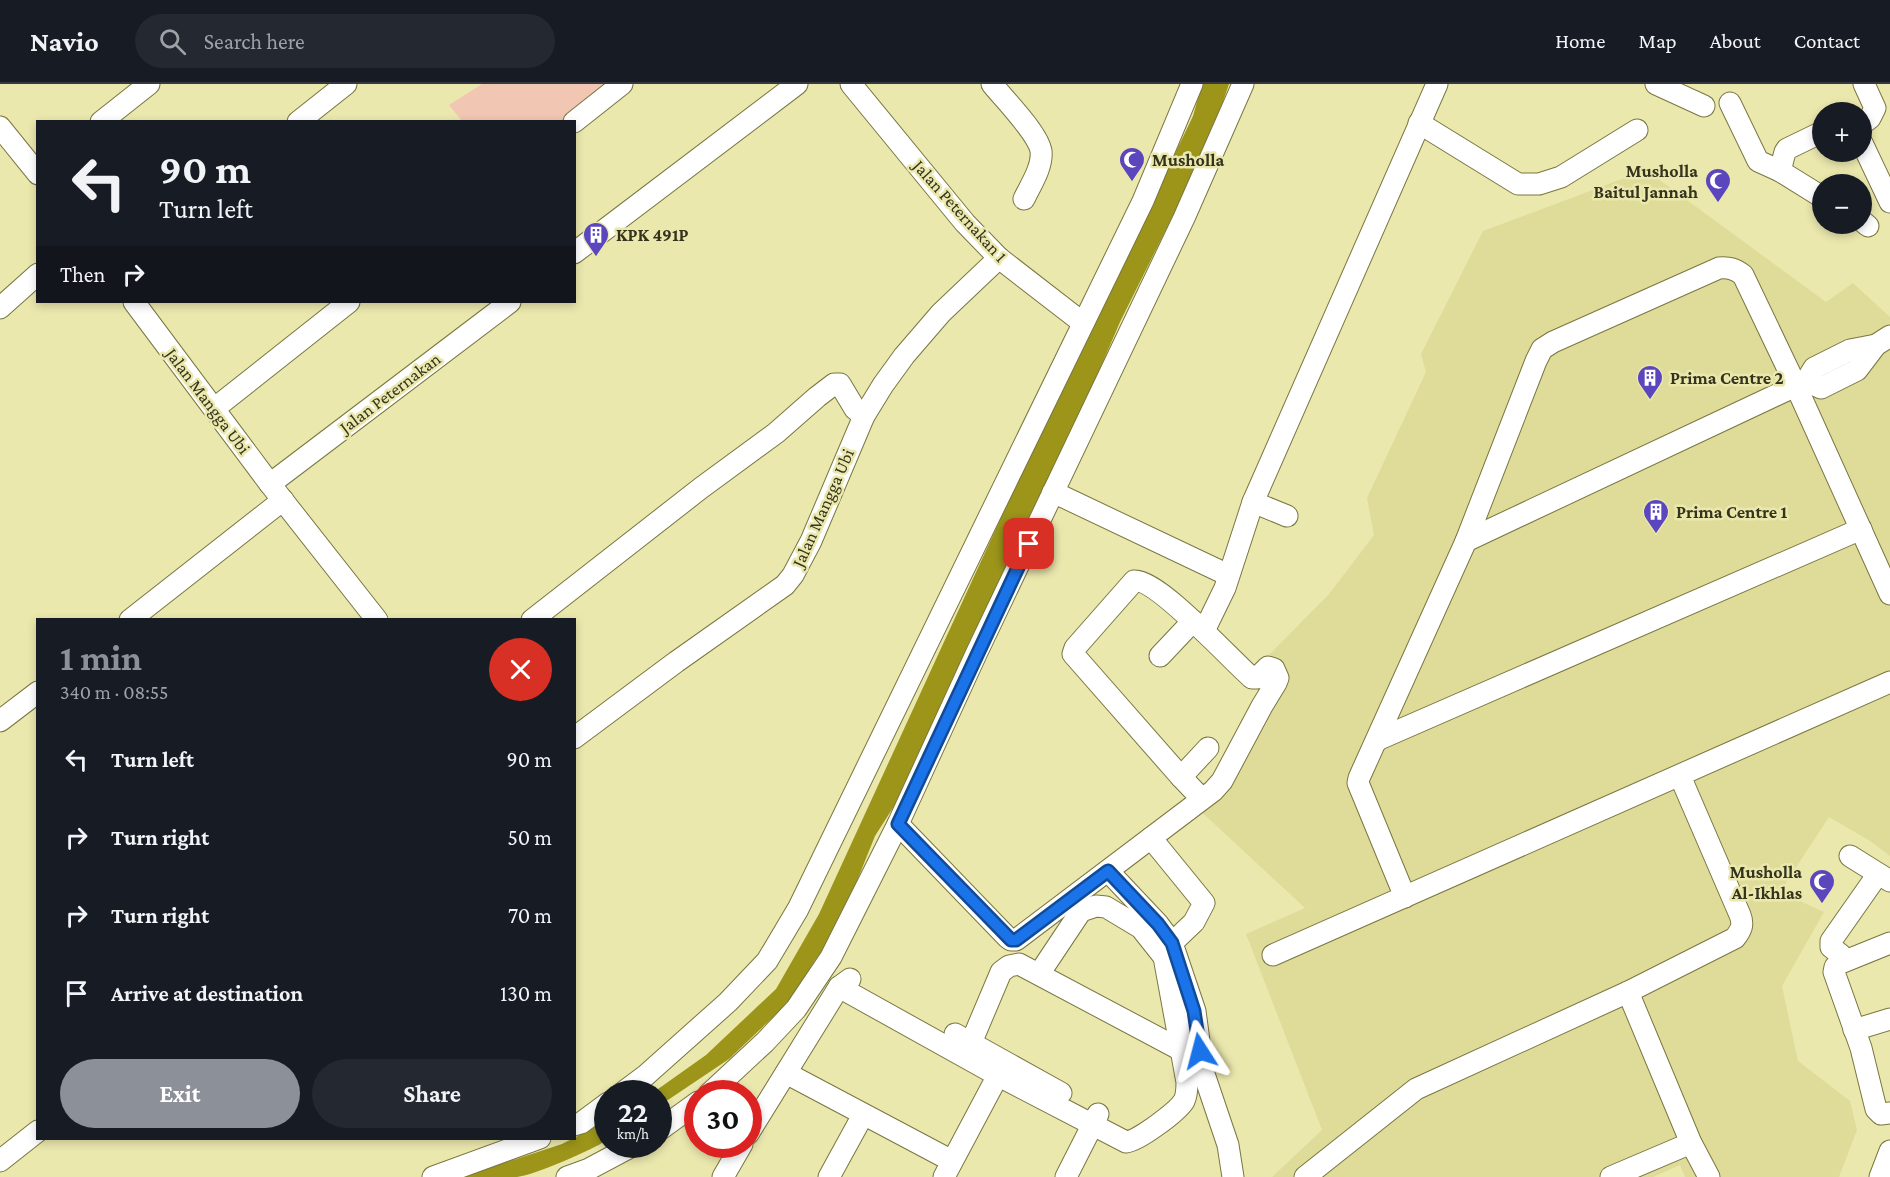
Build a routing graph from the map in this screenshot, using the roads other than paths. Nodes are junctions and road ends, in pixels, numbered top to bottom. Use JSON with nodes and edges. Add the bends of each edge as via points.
{"nodes":[{"id":1,"x":149,"y":84,"type":"edge"},
{"id":2,"x":346,"y":84,"type":"edge"},
{"id":3,"x":622,"y":84,"type":"edge"},
{"id":4,"x":796,"y":84,"type":"edge"},
{"id":5,"x":851,"y":84,"type":"edge"},
{"id":6,"x":992,"y":84,"type":"edge"},
{"id":7,"x":1192,"y":84,"type":"edge"},
{"id":8,"x":1244,"y":84,"type":"edge"},
{"id":9,"x":1437,"y":84,"type":"edge"},
{"id":10,"x":1864,"y":84,"type":"edge"},
{"id":11,"x":1668,"y":86,"type":"edge"},
{"id":12,"x":1730,"y":103,"type":"dead end"},
{"id":13,"x":1704,"y":106,"type":"dead end"},
{"id":14,"x":1872,"y":114,"type":"edge"},
{"id":15,"x":104,"y":120,"type":"edge"},
{"id":16,"x":301,"y":120,"type":"edge"},
{"id":17,"x":576,"y":120,"type":"edge"},
{"id":18,"x":1419,"y":123,"type":"junction"},
{"id":19,"x":0,"y":127,"type":"edge"},
{"id":20,"x":1637,"y":130,"type":"dead end"},
{"id":21,"x":1812,"y":137,"type":"edge"},
{"id":22,"x":1871,"y":162,"type":"edge"},
{"id":23,"x":1780,"y":171,"type":"junction"},
{"id":24,"x":36,"y":172,"type":"edge"},
{"id":25,"x":1812,"y":191,"type":"edge"},
{"id":26,"x":1024,"y":199,"type":"dead end"},
{"id":27,"x":1890,"y":202,"type":"edge"},
{"id":28,"x":576,"y":251,"type":"edge"},
{"id":29,"x":999,"y":258,"type":"junction"},
{"id":30,"x":36,"y":276,"type":"edge"},
{"id":31,"x":135,"y":303,"type":"edge"},
{"id":32,"x":348,"y":303,"type":"edge"},
{"id":33,"x":509,"y":303,"type":"edge"},
{"id":34,"x":0,"y":308,"type":"edge"},
{"id":35,"x":1083,"y":323,"type":"junction"},
{"id":36,"x":1883,"y":340,"type":"edge"},
{"id":37,"x":1801,"y":384,"type":"junction"},
{"id":38,"x":215,"y":408,"type":"junction"},
{"id":39,"x":864,"y":416,"type":"junction"},
{"id":40,"x":276,"y":492,"type":"junction"},
{"id":41,"x":1053,"y":492,"type":"junction"},
{"id":42,"x":1253,"y":502,"type":"junction"},
{"id":43,"x":1287,"y":516,"type":"dead end"},
{"id":44,"x":1861,"y":529,"type":"junction"},
{"id":45,"x":1466,"y":541,"type":"junction"},
{"id":46,"x":1228,"y":575,"type":"junction"},
{"id":47,"x":1890,"y":594,"type":"edge"},
{"id":48,"x":132,"y":618,"type":"edge"},
{"id":49,"x":375,"y":618,"type":"edge"},
{"id":50,"x":535,"y":618,"type":"edge"},
{"id":51,"x":1198,"y":626,"type":"junction"},
{"id":52,"x":1160,"y":656,"type":"dead end"},
{"id":53,"x":1890,"y":682,"type":"edge"},
{"id":54,"x":36,"y":693,"type":"edge"},
{"id":55,"x":1,"y":719,"type":"edge"},
{"id":56,"x":576,"y":737,"type":"edge"},
{"id":57,"x":1377,"y":740,"type":"junction"},
{"id":58,"x":1208,"y":748,"type":"dead end"},
{"id":59,"x":1680,"y":776,"type":"junction"},
{"id":60,"x":1181,"y":777,"type":"junction"},
{"id":61,"x":1202,"y":799,"type":"junction"},
{"id":62,"x":898,"y":824,"type":"junction"},
{"id":63,"x":1150,"y":838,"type":"junction"},
{"id":64,"x":1850,"y":856,"type":"dead end"},
{"id":65,"x":1108,"y":871,"type":"junction"},
{"id":66,"x":1884,"y":877,"type":"edge"},
{"id":67,"x":1405,"y":897,"type":"junction"},
{"id":68,"x":1172,"y":943,"type":"junction"},
{"id":69,"x":1890,"y":943,"type":"edge"},
{"id":70,"x":1273,"y":955,"type":"dead end"},
{"id":71,"x":1841,"y":962,"type":"junction"},
{"id":72,"x":1039,"y":974,"type":"junction"},
{"id":73,"x":1628,"y":992,"type":"junction"},
{"id":74,"x":1890,"y":1019,"type":"edge"},
{"id":75,"x":1854,"y":1030,"type":"junction"},
{"id":76,"x":969,"y":1050,"type":"junction"},
{"id":77,"x":1181,"y":1050,"type":"junction"},
{"id":78,"x":1002,"y":1069,"type":"junction"},
{"id":79,"x":786,"y":1073,"type":"junction"},
{"id":80,"x":640,"y":1080,"type":"edge"},
{"id":81,"x":724,"y":1080,"type":"edge"},
{"id":82,"x":762,"y":1112,"type":"edge"},
{"id":83,"x":594,"y":1113,"type":"edge"},
{"id":84,"x":1890,"y":1113,"type":"edge"},
{"id":85,"x":863,"y":1115,"type":"junction"},
{"id":86,"x":1095,"y":1120,"type":"junction"},
{"id":87,"x":576,"y":1124,"type":"edge"},
{"id":88,"x":36,"y":1133,"type":"edge"},
{"id":89,"x":535,"y":1140,"type":"edge"},
{"id":90,"x":1691,"y":1143,"type":"junction"},
{"id":91,"x":1890,"y":1150,"type":"edge"},
{"id":92,"x":610,"y":1158,"type":"edge"},
{"id":93,"x":734,"y":1158,"type":"edge"},
{"id":94,"x":0,"y":1161,"type":"edge"},
{"id":95,"x":948,"y":1169,"type":"edge"},
{"id":96,"x":433,"y":1177,"type":"edge"},
{"id":97,"x":567,"y":1177,"type":"edge"},
{"id":98,"x":723,"y":1177,"type":"edge"},
{"id":99,"x":829,"y":1177,"type":"edge"},
{"id":100,"x":1066,"y":1177,"type":"edge"},
{"id":101,"x":1233,"y":1177,"type":"edge"},
{"id":102,"x":1305,"y":1177,"type":"edge"},
{"id":103,"x":1611,"y":1177,"type":"edge"},
{"id":104,"x":1709,"y":1177,"type":"edge"},
{"id":105,"x":1880,"y":1177,"type":"edge"}],
"edges":[{"from":1,"to":15,"type":"street"},
{"from":2,"to":16,"type":"street"},
{"from":3,"to":17,"type":"street"},
{"from":4,"to":28,"type":"street"},
{"from":5,"to":29,"type":"street","name":"Jalan Peternakan 1","via":[[965,223]]},
{"from":6,"to":26,"type":"street","via":[[1031,131],[1041,151],[1040,164]]},
{"from":7,"to":35,"type":"street","via":[[1143,201]]},
{"from":8,"to":41,"type":"street"},
{"from":9,"to":18,"type":"street"},
{"from":10,"to":14,"type":"street","via":[[1875,108]]},
{"from":11,"to":13,"type":"street"},
{"from":12,"to":23,"type":"street","via":[[1758,161]]},
{"from":18,"to":20,"type":"street","via":[[1518,184],[1539,184],[1561,177]]},
{"from":18,"to":42,"type":"street"},
{"from":19,"to":24,"type":"street"},
{"from":21,"to":23,"type":"street","via":[[1787,149]]},
{"from":22,"to":27,"type":"street"},
{"from":23,"to":25,"type":"street"},
{"from":29,"to":35,"type":"street","name":"Jalan Peternakan 1"},
{"from":29,"to":39,"type":"street","name":"Jalan Mangga Ubi","via":[[941,313],[904,356]]},
{"from":30,"to":34,"type":"street"},
{"from":31,"to":38,"type":"street","name":"Jalan Mangga Ubi"},
{"from":32,"to":38,"type":"street"},
{"from":33,"to":40,"type":"street","name":"Jalan Peternakan"},
{"from":35,"to":80,"type":"street","via":[[798,909],[767,961],[728,1002]]},
{"from":36,"to":37,"type":"street","via":[[1850,350],[1829,372],[1814,368]]},
{"from":37,"to":44,"type":"street"},
{"from":37,"to":45,"type":"street"},
{"from":37,"to":45,"type":"street","via":[[1743,275],[1732,268],[1719,268],[1553,342],[1536,361]]},
{"from":38,"to":40,"type":"street","name":"Jalan Mangga Ubi"},
{"from":39,"to":50,"type":"street","via":[[840,384],[834,384]]},
{"from":39,"to":56,"type":"street","name":"Jalan Mangga Ubi","via":[[811,541],[785,585]]},
{"from":40,"to":48,"type":"street"},
{"from":40,"to":49,"type":"street","name":"Jalan Mangga Ubi"},
{"from":41,"to":46,"type":"street"},
{"from":41,"to":62,"type":"street"},
{"from":42,"to":43,"type":"street"},
{"from":42,"to":46,"type":"street"},
{"from":44,"to":47,"type":"street"},
{"from":44,"to":57,"type":"street"},
{"from":45,"to":57,"type":"street"},
{"from":46,"to":51,"type":"street","via":[[1221,598]]},
{"from":51,"to":52,"type":"street"},
{"from":51,"to":60,"type":"street","via":[[1151,587],[1134,581],[1073,651]]},
{"from":51,"to":61,"type":"street","via":[[1252,678],[1268,667],[1274,669],[1278,678],[1222,781]]},
{"from":53,"to":59,"type":"street"},
{"from":54,"to":55,"type":"street"},
{"from":57,"to":67,"type":"street","via":[[1358,783]]},
{"from":58,"to":60,"type":"street"},
{"from":59,"to":67,"type":"street"},
{"from":59,"to":73,"type":"street","via":[[1740,915],[1742,930],[1735,938]]},
{"from":60,"to":61,"type":"street"},
{"from":61,"to":63,"type":"street"},
{"from":62,"to":65,"type":"street","via":[[1011,940]]},
{"from":62,"to":81,"type":"street","via":[[816,981],[796,1009]]},
{"from":63,"to":65,"type":"street"},
{"from":63,"to":68,"type":"street","via":[[1204,903],[1194,922]]},
{"from":64,"to":66,"type":"street"},
{"from":65,"to":68,"type":"street"},
{"from":66,"to":71,"type":"street","via":[[1831,941],[1841,955]]},
{"from":67,"to":70,"type":"street"},
{"from":68,"to":101,"type":"street","via":[[1194,1011],[1203,1071],[1228,1145]]},
{"from":69,"to":71,"type":"street"},
{"from":71,"to":75,"type":"street","via":[[1835,967],[1834,976]]},
{"from":72,"to":76,"type":"street","via":[[1019,964],[1001,972]]},
{"from":72,"to":77,"type":"street"},
{"from":72,"to":77,"type":"street","via":[[1082,911],[1106,907],[1141,928],[1164,957]]},
{"from":73,"to":90,"type":"street"},
{"from":73,"to":102,"type":"street","via":[[1416,1089]]},
{"from":74,"to":75,"type":"street"},
{"from":75,"to":84,"type":"street","via":[[1876,1109],[1881,1114]]},
{"from":76,"to":78,"type":"street"},
{"from":76,"to":79,"type":"street","via":[[839,987]]},
{"from":77,"to":86,"type":"street","via":[[1186,1094],[1184,1101],[1166,1117],[1128,1143]]},
{"from":78,"to":86,"type":"street"},
{"from":78,"to":95,"type":"street"},
{"from":79,"to":82,"type":"street"},
{"from":79,"to":85,"type":"street"},
{"from":83,"to":87,"type":"street"},
{"from":85,"to":95,"type":"street"},
{"from":85,"to":99,"type":"street"},
{"from":86,"to":100,"type":"street"},
{"from":88,"to":94,"type":"street"},
{"from":89,"to":96,"type":"street"},
{"from":90,"to":103,"type":"street"},
{"from":90,"to":104,"type":"street"},
{"from":91,"to":105,"type":"street"},
{"from":92,"to":97,"type":"street"},
{"from":93,"to":98,"type":"street"}]}
